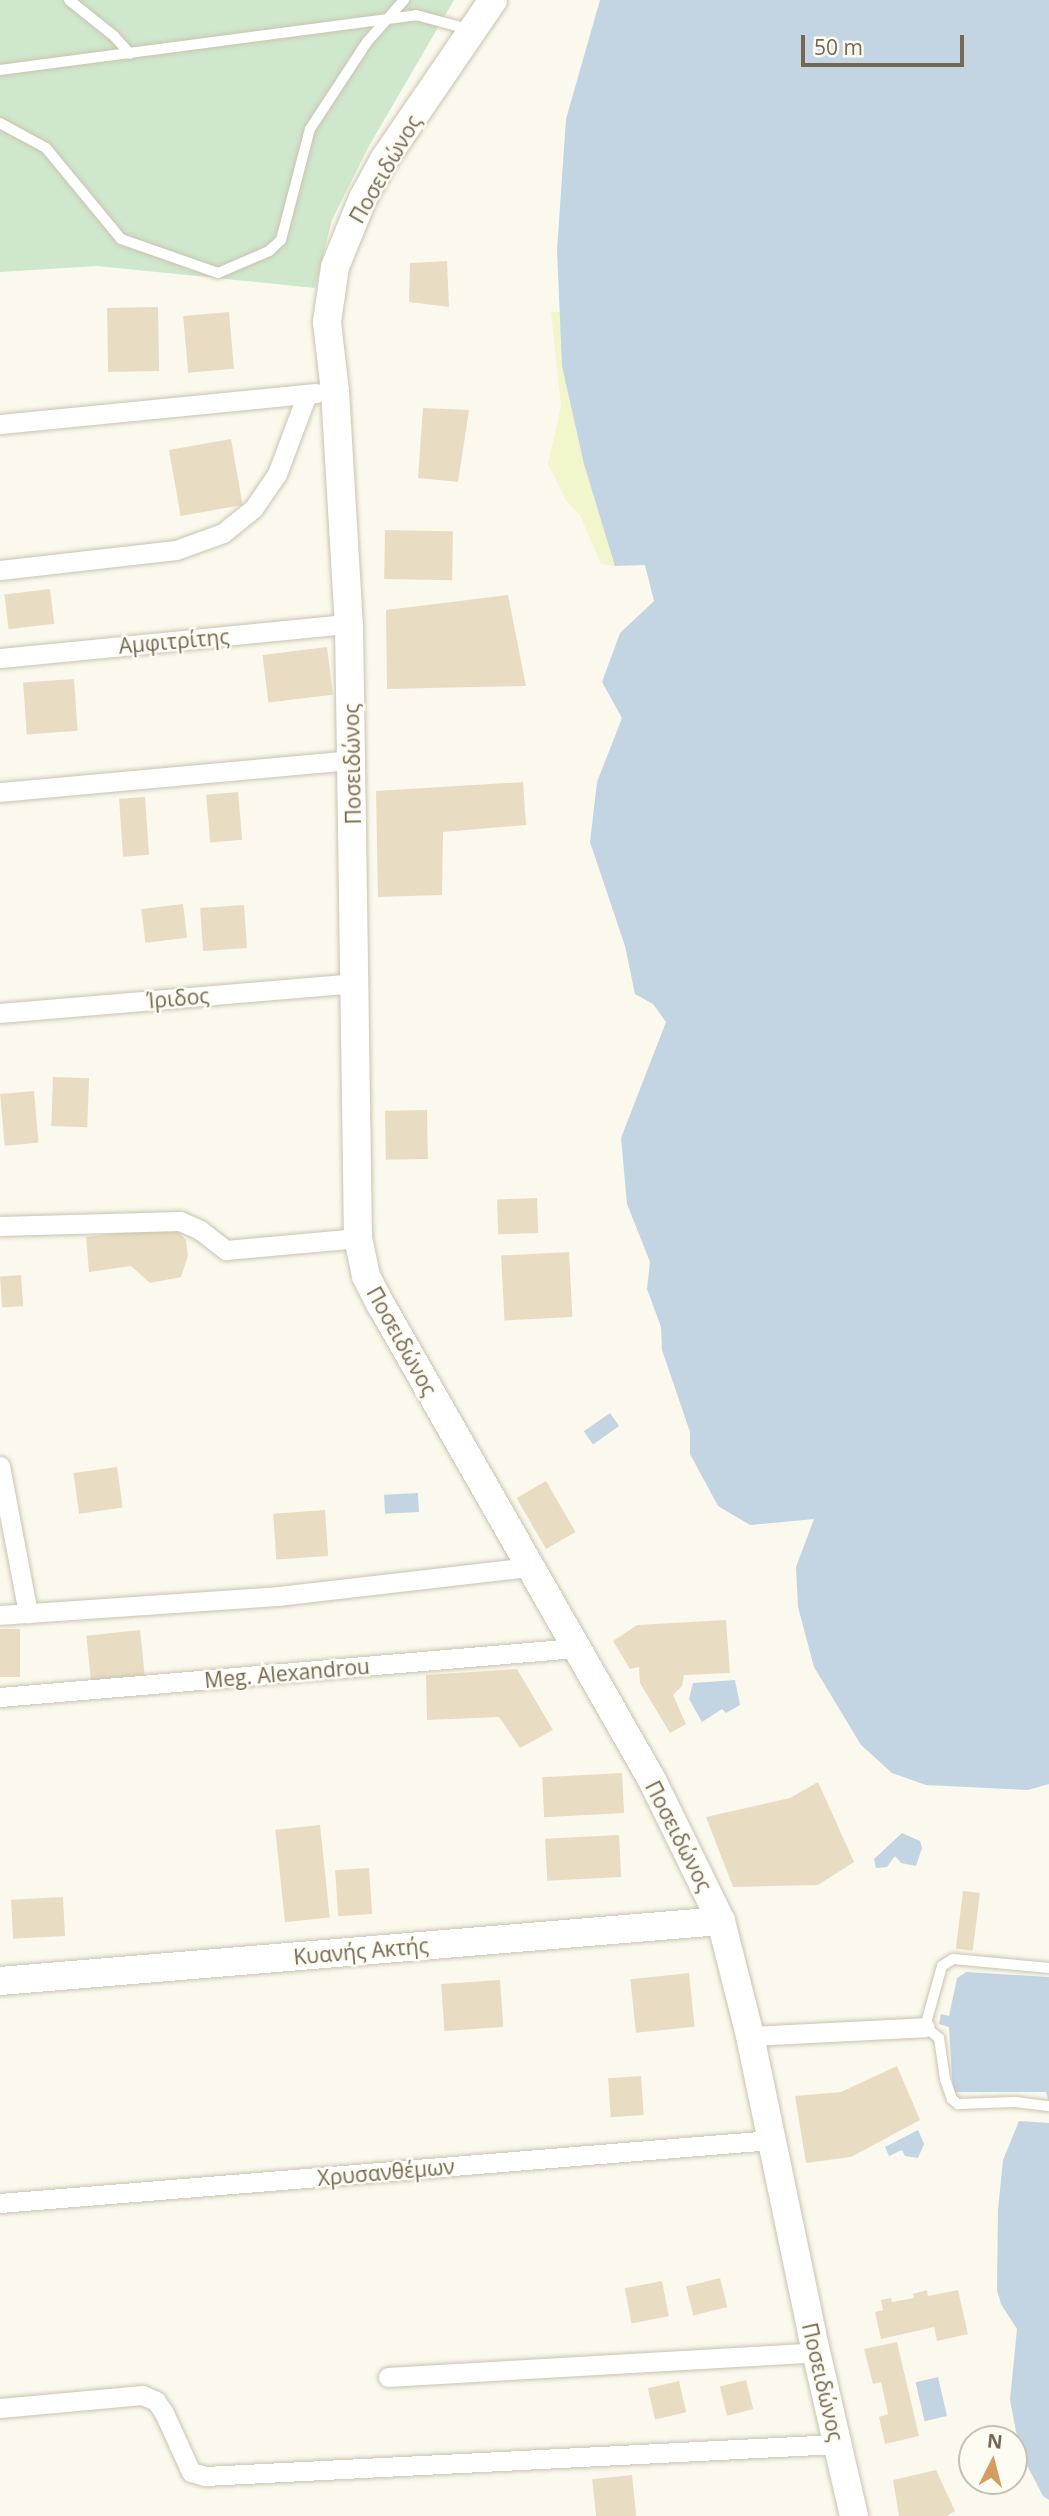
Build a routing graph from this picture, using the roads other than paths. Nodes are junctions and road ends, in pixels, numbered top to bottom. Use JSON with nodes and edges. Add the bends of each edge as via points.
{"nodes":[{"id":1,"x":69,"y":0,"type":"edge"},
{"id":2,"x":404,"y":0,"type":"edge"},
{"id":3,"x":493,"y":0,"type":"edge"},
{"id":4,"x":391,"y":18,"type":"junction"},
{"id":5,"x":472,"y":30,"type":"junction"},
{"id":6,"x":130,"y":54,"type":"junction"},
{"id":7,"x":0,"y":70,"type":"edge"},
{"id":8,"x":0,"y":123,"type":"edge"},
{"id":9,"x":321,"y":392,"type":"junction"},
{"id":10,"x":0,"y":424,"type":"edge"},
{"id":11,"x":0,"y":570,"type":"edge"},
{"id":12,"x":349,"y":624,"type":"junction"},
{"id":13,"x":0,"y":658,"type":"edge"},
{"id":14,"x":352,"y":760,"type":"junction"},
{"id":15,"x":0,"y":792,"type":"edge"},
{"id":16,"x":356,"y":983,"type":"junction"},
{"id":17,"x":0,"y":1013,"type":"edge"},
{"id":18,"x":0,"y":1226,"type":"edge"},
{"id":19,"x":358,"y":1238,"type":"junction"},
{"id":20,"x":0,"y":1466,"type":"edge"},
{"id":21,"x":529,"y":1567,"type":"junction"},
{"id":22,"x":28,"y":1613,"type":"junction"},
{"id":23,"x":0,"y":1615,"type":"edge"},
{"id":24,"x":575,"y":1648,"type":"junction"},
{"id":25,"x":0,"y":1697,"type":"edge"},
{"id":26,"x":722,"y":1921,"type":"junction"},
{"id":27,"x":1049,"y":1968,"type":"edge"},
{"id":28,"x":0,"y":1981,"type":"edge"},
{"id":29,"x":925,"y":2027,"type":"junction"},
{"id":30,"x":750,"y":2036,"type":"junction"},
{"id":31,"x":1049,"y":2106,"type":"edge"},
{"id":32,"x":771,"y":2140,"type":"junction"},
{"id":33,"x":0,"y":2203,"type":"edge"},
{"id":34,"x":817,"y":2352,"type":"junction"},
{"id":35,"x":388,"y":2377,"type":"dead end"},
{"id":36,"x":0,"y":2408,"type":"edge"},
{"id":37,"x":837,"y":2444,"type":"junction"},
{"id":38,"x":854,"y":2516,"type":"edge"}],
"edges":[{"from":1,"to":6,"type":"lane"},
{"from":2,"to":4,"type":"lane"},
{"from":3,"to":5,"type":"street","name":"Ποσειδώνος"},
{"from":4,"to":5,"type":"lane","via":[[416,15]]},
{"from":4,"to":6,"type":"lane"},
{"from":4,"to":8,"type":"lane","via":[[367,42],[310,129],[281,240],[269,251],[218,273],[121,239],[46,148]]},
{"from":5,"to":9,"type":"street","name":"Ποσειδώνος","via":[[363,198],[335,267]]},
{"from":6,"to":7,"type":"lane"},
{"from":9,"to":10,"type":"street"},
{"from":9,"to":11,"type":"street","via":[[253,509],[223,533],[176,550]]},
{"from":9,"to":12,"type":"street","name":"Ποσειδώνος"},
{"from":12,"to":13,"type":"street","name":"Αμφιτρίτης"},
{"from":12,"to":14,"type":"street","name":"Ποσειδώνος"},
{"from":14,"to":15,"type":"street"},
{"from":14,"to":16,"type":"street","name":"Ποσειδώνος"},
{"from":16,"to":17,"type":"street","name":"Ίριδος"},
{"from":16,"to":19,"type":"street","name":"Ποσειδώνος"},
{"from":18,"to":19,"type":"street","via":[[180,1221],[226,1250]]},
{"from":19,"to":21,"type":"street","name":"Ποσειδώνος","via":[[366,1276]]},
{"from":20,"to":22,"type":"street"},
{"from":21,"to":22,"type":"street","via":[[278,1596]]},
{"from":21,"to":24,"type":"street","name":"Ποσειδώνος"},
{"from":22,"to":23,"type":"street"},
{"from":24,"to":25,"type":"street","name":"Meg. Alexandrou"},
{"from":24,"to":26,"type":"street","name":"Ποσειδώνος","via":[[652,1780]]},
{"from":26,"to":28,"type":"street","name":"Κυανής Ακτής"},
{"from":26,"to":30,"type":"street","name":"Ποσειδώνος"},
{"from":27,"to":29,"type":"lane","via":[[953,1959],[942,1966]]},
{"from":29,"to":30,"type":"street"},
{"from":29,"to":31,"type":"lane","via":[[939,2038],[945,2079],[958,2104]]},
{"from":30,"to":32,"type":"street","name":"Ποσειδώνος"},
{"from":32,"to":33,"type":"street","name":"Χρυσανθέμων"},
{"from":32,"to":34,"type":"street","name":"Ποσειδώνος"},
{"from":34,"to":35,"type":"street"},
{"from":34,"to":37,"type":"street","name":"Ποσειδώνος"},
{"from":36,"to":37,"type":"street","via":[[142,2395],[156,2401],[164,2413],[191,2472],[205,2476]]},
{"from":37,"to":38,"type":"street","name":"Ποσειδώνος"}]}
